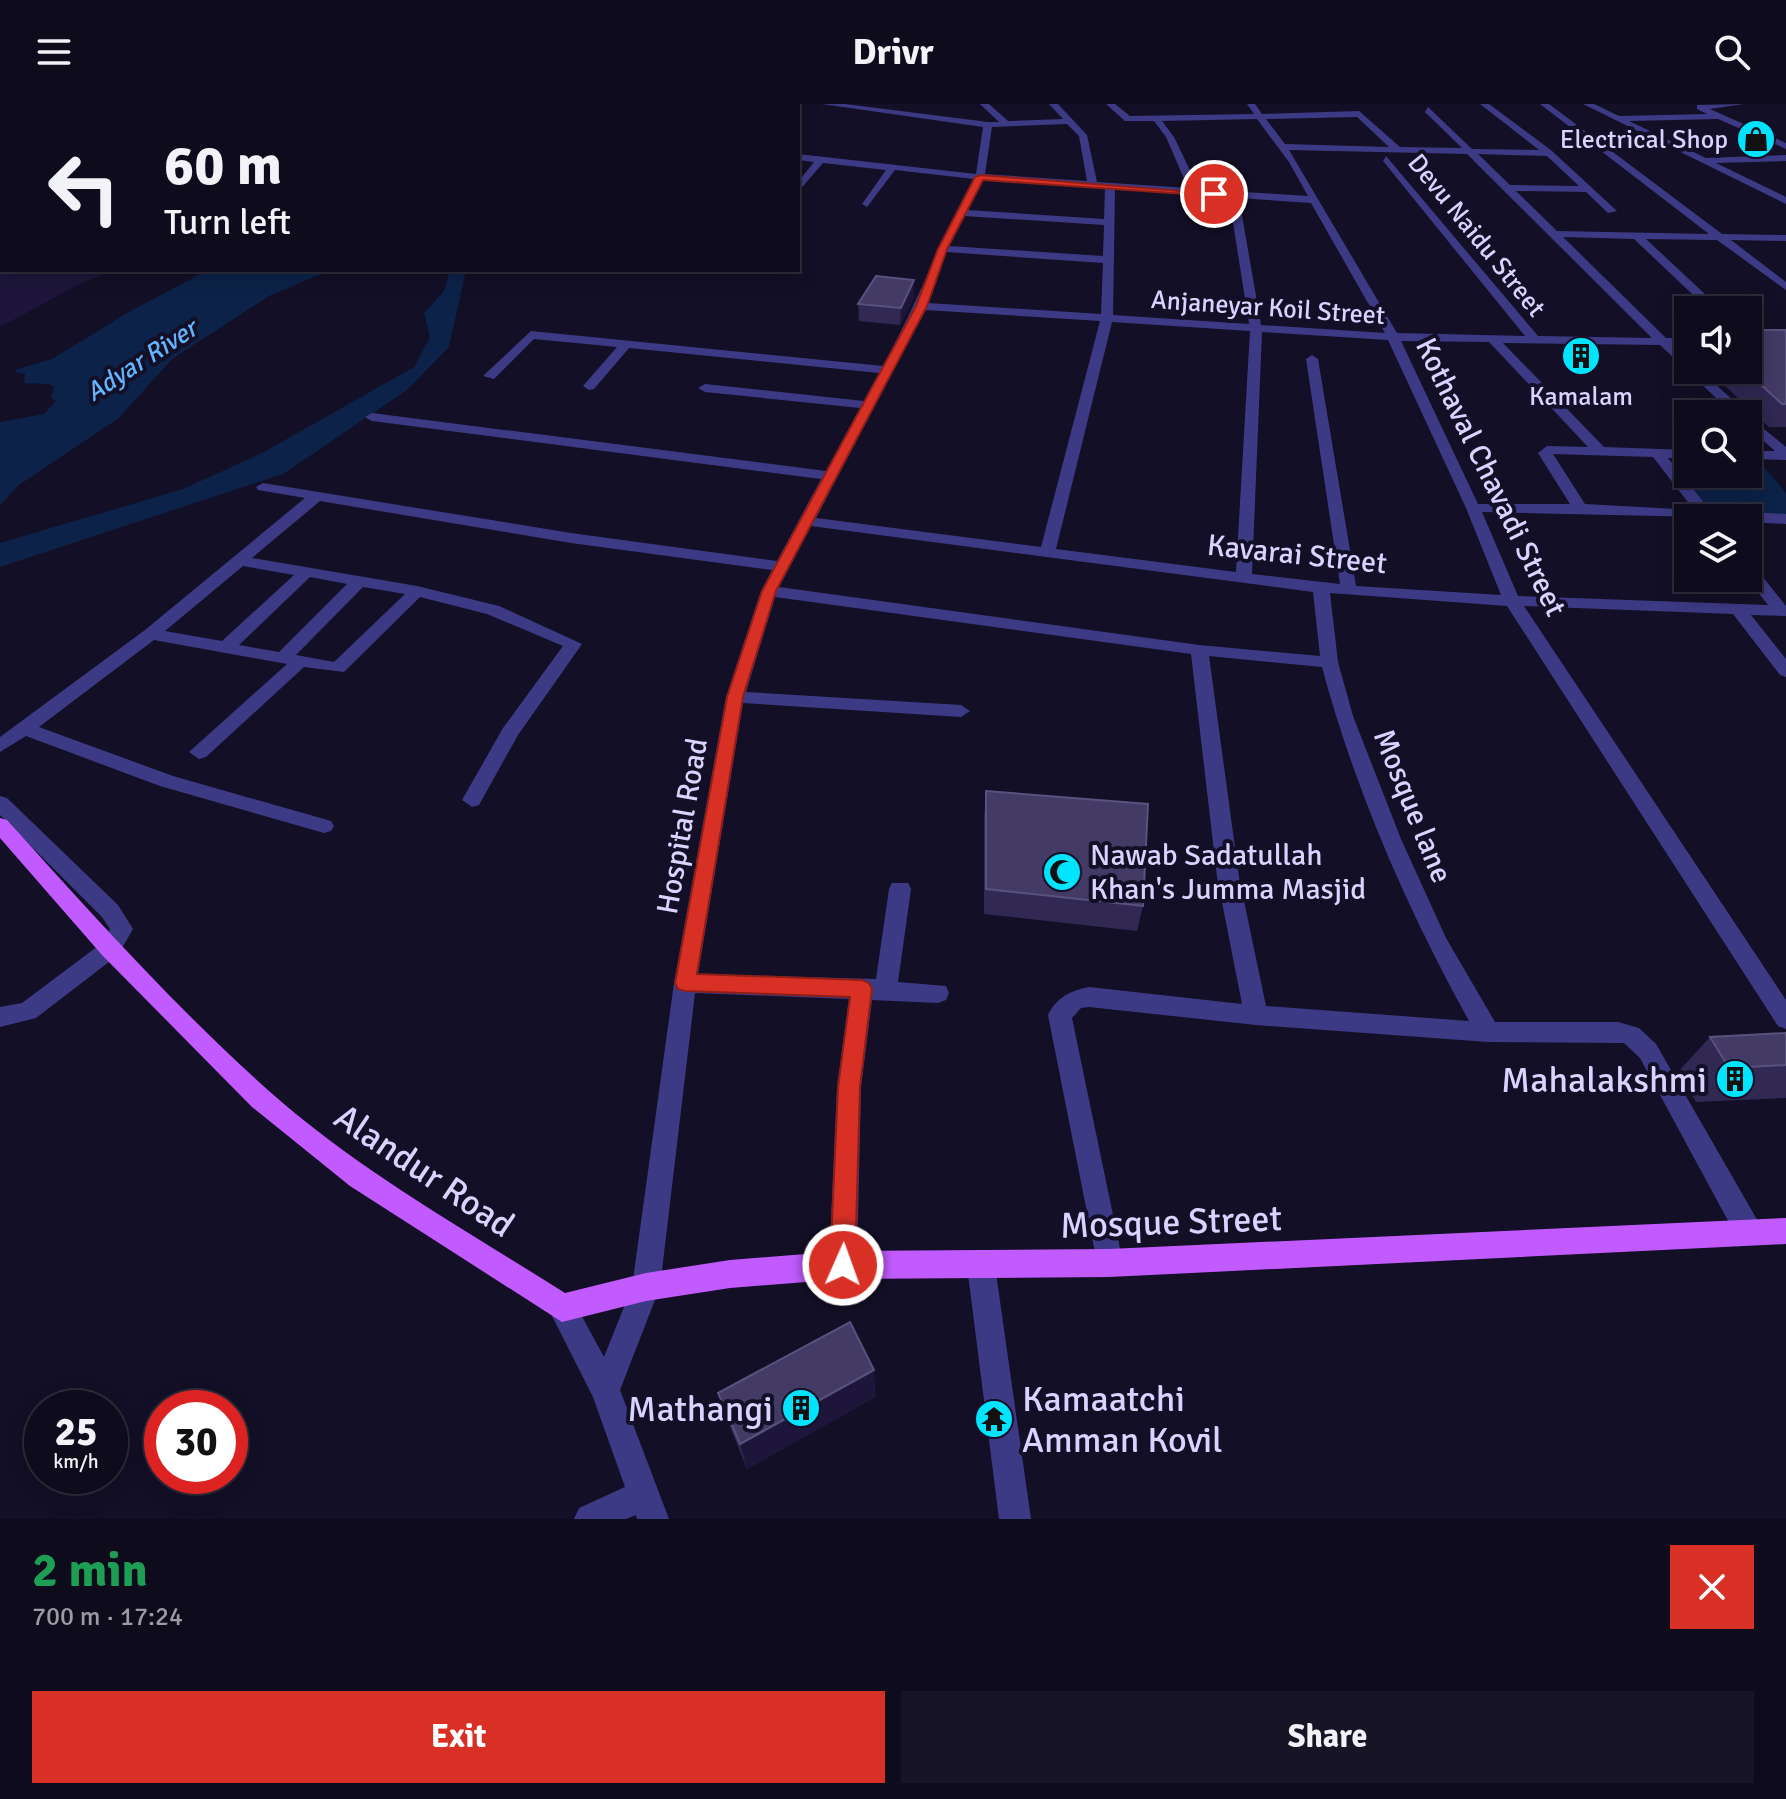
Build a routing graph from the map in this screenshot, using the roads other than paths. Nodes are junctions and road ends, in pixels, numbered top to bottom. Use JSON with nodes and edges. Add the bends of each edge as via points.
{"nodes":[{"id":1,"x":826,"y":104,"type":"edge"},
{"id":2,"x":921,"y":104,"type":"edge"},
{"id":3,"x":984,"y":104,"type":"edge"},
{"id":4,"x":1053,"y":104,"type":"edge"},
{"id":5,"x":1110,"y":104,"type":"edge"},
{"id":6,"x":1185,"y":104,"type":"edge"},
{"id":7,"x":1484,"y":104,"type":"edge"},
{"id":8,"x":1544,"y":104,"type":"edge"},
{"id":9,"x":1587,"y":104,"type":"edge"},
{"id":10,"x":1740,"y":104,"type":"edge"},
{"id":11,"x":1696,"y":106,"type":"edge"},
{"id":12,"x":1256,"y":109,"type":"edge"},
{"id":13,"x":1428,"y":110,"type":"dead end"},
{"id":14,"x":1199,"y":116,"type":"junction"},
{"id":15,"x":1718,"y":116,"type":"junction"},
{"id":16,"x":927,"y":118,"type":"junction"},
{"id":17,"x":1156,"y":118,"type":"junction"},
{"id":18,"x":1614,"y":119,"type":"junction"},
{"id":19,"x":1566,"y":120,"type":"junction"},
{"id":20,"x":1578,"y":120,"type":"dead end"},
{"id":21,"x":1590,"y":120,"type":"dead end"},
{"id":22,"x":1072,"y":121,"type":"junction"},
{"id":23,"x":1006,"y":124,"type":"junction"},
{"id":24,"x":988,"y":125,"type":"junction"},
{"id":25,"x":1775,"y":130,"type":"dead end"},
{"id":26,"x":1753,"y":131,"type":"junction"},
{"id":27,"x":1786,"y":146,"type":"edge"},
{"id":28,"x":1284,"y":147,"type":"junction"},
{"id":29,"x":1397,"y":149,"type":"junction"},
{"id":30,"x":1468,"y":151,"type":"junction"},
{"id":31,"x":1549,"y":153,"type":"junction"},
{"id":32,"x":800,"y":157,"type":"edge"},
{"id":33,"x":1786,"y":158,"type":"edge"},
{"id":34,"x":1386,"y":159,"type":"dead end"},
{"id":35,"x":820,"y":160,"type":"junction"},
{"id":36,"x":1703,"y":162,"type":"junction"},
{"id":37,"x":892,"y":168,"type":"junction"},
{"id":38,"x":980,"y":177,"type":"junction"},
{"id":39,"x":800,"y":186,"type":"edge"},
{"id":40,"x":1093,"y":186,"type":"junction"},
{"id":41,"x":1110,"y":187,"type":"junction"},
{"id":42,"x":1506,"y":188,"type":"junction"},
{"id":43,"x":1590,"y":189,"type":"junction"},
{"id":44,"x":1195,"y":192,"type":"junction"},
{"id":45,"x":1234,"y":195,"type":"junction"},
{"id":46,"x":1316,"y":200,"type":"junction"},
{"id":47,"x":1786,"y":201,"type":"edge"},
{"id":48,"x":867,"y":204,"type":"dead end"},
{"id":49,"x":1612,"y":211,"type":"dead end"},
{"id":50,"x":963,"y":213,"type":"junction"},
{"id":51,"x":1109,"y":222,"type":"junction"},
{"id":52,"x":1552,"y":234,"type":"junction"},
{"id":53,"x":1636,"y":235,"type":"junction"},
{"id":54,"x":1720,"y":237,"type":"junction"},
{"id":55,"x":1786,"y":238,"type":"edge"},
{"id":56,"x":942,"y":249,"type":"junction"},
{"id":57,"x":1107,"y":260,"type":"junction"},
{"id":58,"x":1786,"y":287,"type":"edge"},
{"id":59,"x":1701,"y":296,"type":"edge"},
{"id":60,"x":921,"y":306,"type":"junction"},
{"id":61,"x":1107,"y":319,"type":"junction"},
{"id":62,"x":1256,"y":328,"type":"junction"},
{"id":63,"x":1393,"y":337,"type":"junction"},
{"id":64,"x":1492,"y":338,"type":"junction"},
{"id":65,"x":1533,"y":338,"type":"junction"},
{"id":66,"x":1660,"y":340,"type":"junction"},
{"id":67,"x":1674,"y":341,"type":"edge"},
{"id":68,"x":626,"y":344,"type":"junction"},
{"id":69,"x":1674,"y":353,"type":"edge"},
{"id":70,"x":1312,"y":359,"type":"dead end"},
{"id":71,"x":886,"y":370,"type":"junction"},
{"id":72,"x":489,"y":376,"type":"dead end"},
{"id":73,"x":1708,"y":384,"type":"edge"},
{"id":74,"x":589,"y":386,"type":"dead end"},
{"id":75,"x":705,"y":388,"type":"dead end"},
{"id":76,"x":1726,"y":400,"type":"edge"},
{"id":77,"x":867,"y":405,"type":"junction"},
{"id":78,"x":372,"y":417,"type":"dead end"},
{"id":79,"x":1762,"y":433,"type":"edge"},
{"id":80,"x":1600,"y":451,"type":"junction"},
{"id":81,"x":1657,"y":453,"type":"junction"},
{"id":82,"x":1674,"y":454,"type":"edge"},
{"id":83,"x":1762,"y":455,"type":"edge"},
{"id":84,"x":1786,"y":455,"type":"edge"},
{"id":85,"x":829,"y":476,"type":"junction"},
{"id":86,"x":263,"y":487,"type":"dead end"},
{"id":87,"x":316,"y":497,"type":"junction"},
{"id":88,"x":1697,"y":504,"type":"edge"},
{"id":89,"x":1473,"y":508,"type":"junction"},
{"id":90,"x":1580,"y":508,"type":"junction"},
{"id":91,"x":1674,"y":515,"type":"edge"},
{"id":92,"x":1762,"y":518,"type":"edge"},
{"id":93,"x":1786,"y":519,"type":"edge"},
{"id":94,"x":805,"y":521,"type":"junction"},
{"id":95,"x":1047,"y":552,"type":"junction"},
{"id":96,"x":237,"y":560,"type":"junction"},
{"id":97,"x":783,"y":567,"type":"junction"},
{"id":98,"x":306,"y":572,"type":"junction"},
{"id":99,"x":1244,"y":578,"type":"junction"},
{"id":100,"x":359,"y":581,"type":"junction"},
{"id":101,"x":1762,"y":585,"type":"edge"},
{"id":102,"x":1321,"y":588,"type":"junction"},
{"id":103,"x":1349,"y":590,"type":"junction"},
{"id":104,"x":417,"y":591,"type":"junction"},
{"id":105,"x":769,"y":591,"type":"junction"},
{"id":106,"x":1512,"y":601,"type":"junction"},
{"id":107,"x":1738,"y":609,"type":"junction"},
{"id":108,"x":1784,"y":611,"type":"edge"},
{"id":109,"x":151,"y":634,"type":"junction"},
{"id":110,"x":226,"y":647,"type":"junction"},
{"id":111,"x":1199,"y":650,"type":"junction"},
{"id":112,"x":292,"y":660,"type":"junction"},
{"id":113,"x":1329,"y":662,"type":"junction"},
{"id":114,"x":1786,"y":671,"type":"edge"},
{"id":115,"x":735,"y":697,"type":"junction"},
{"id":116,"x":961,"y":711,"type":"dead end"},
{"id":117,"x":24,"y":728,"type":"junction"},
{"id":118,"x":0,"y":746,"type":"edge"},
{"id":119,"x":199,"y":752,"type":"dead end"},
{"id":120,"x":472,"y":800,"type":"dead end"},
{"id":121,"x":0,"y":803,"type":"edge"},
{"id":122,"x":0,"y":825,"type":"edge"},
{"id":123,"x":324,"y":826,"type":"dead end"},
{"id":124,"x":900,"y":889,"type":"dead end"},
{"id":125,"x":110,"y":949,"type":"junction"},
{"id":126,"x":685,"y":983,"type":"junction"},
{"id":127,"x":862,"y":989,"type":"junction"},
{"id":128,"x":938,"y":993,"type":"dead end"},
{"id":129,"x":1256,"y":1015,"type":"junction"},
{"id":130,"x":0,"y":1017,"type":"edge"},
{"id":131,"x":1786,"y":1019,"type":"edge"},
{"id":132,"x":1488,"y":1032,"type":"junction"},
{"id":133,"x":1786,"y":1231,"type":"edge"},
{"id":134,"x":1749,"y":1232,"type":"junction"},
{"id":135,"x":1109,"y":1263,"type":"junction"},
{"id":136,"x":843,"y":1265,"type":"junction"},
{"id":137,"x":981,"y":1266,"type":"junction"},
{"id":138,"x":646,"y":1287,"type":"junction"},
{"id":139,"x":562,"y":1308,"type":"junction"},
{"id":140,"x":605,"y":1390,"type":"junction"},
{"id":141,"x":648,"y":1507,"type":"edge"},
{"id":142,"x":590,"y":1519,"type":"edge"},
{"id":143,"x":1015,"y":1519,"type":"edge"}],
"edges":[{"from":1,"to":16,"type":"street"},
{"from":2,"to":16,"type":"street"},
{"from":3,"to":23,"type":"street"},
{"from":4,"to":22,"type":"street"},
{"from":5,"to":17,"type":"street","via":[[1126,118]]},
{"from":6,"to":14,"type":"street"},
{"from":7,"to":31,"type":"street"},
{"from":8,"to":19,"type":"street"},
{"from":9,"to":18,"type":"street"},
{"from":10,"to":11,"type":"street"},
{"from":11,"to":15,"type":"street"},
{"from":12,"to":14,"type":"street"},
{"from":12,"to":28,"type":"street","name":"Kothaval Chavadi Street"},
{"from":12,"to":29,"type":"street","via":[[1359,114]]},
{"from":13,"to":30,"type":"street"},
{"from":14,"to":17,"type":"street"},
{"from":15,"to":18,"type":"street"},
{"from":15,"to":26,"type":"street"},
{"from":16,"to":24,"type":"street"},
{"from":17,"to":44,"type":"street"},
{"from":18,"to":21,"type":"street"},
{"from":18,"to":36,"type":"street"},
{"from":19,"to":20,"type":"street"},
{"from":19,"to":54,"type":"street"},
{"from":22,"to":23,"type":"street"},
{"from":22,"to":40,"type":"street","via":[[1083,135]]},
{"from":23,"to":24,"type":"street"},
{"from":24,"to":38,"type":"street","name":"Hospital Road"},
{"from":25,"to":26,"type":"street"},
{"from":26,"to":27,"type":"street"},
{"from":28,"to":29,"type":"street"},
{"from":28,"to":46,"type":"street","name":"Kothaval Chavadi Street"},
{"from":29,"to":30,"type":"street"},
{"from":30,"to":31,"type":"street"},
{"from":30,"to":42,"type":"street"},
{"from":31,"to":43,"type":"street"},
{"from":32,"to":35,"type":"street"},
{"from":33,"to":36,"type":"street"},
{"from":34,"to":65,"type":"street","name":"Devu Naidu Street"},
{"from":35,"to":37,"type":"street"},
{"from":35,"to":39,"type":"street"},
{"from":36,"to":47,"type":"street"},
{"from":37,"to":38,"type":"street"},
{"from":37,"to":48,"type":"street"},
{"from":38,"to":40,"type":"street"},
{"from":38,"to":50,"type":"street","name":"Hospital Road"},
{"from":40,"to":41,"type":"street"},
{"from":41,"to":44,"type":"street"},
{"from":41,"to":51,"type":"street"},
{"from":42,"to":43,"type":"street"},
{"from":42,"to":52,"type":"street"},
{"from":43,"to":49,"type":"street"},
{"from":44,"to":45,"type":"street"},
{"from":45,"to":46,"type":"street"},
{"from":45,"to":62,"type":"street"},
{"from":46,"to":63,"type":"street","name":"Kothaval Chavadi Street"},
{"from":50,"to":51,"type":"street"},
{"from":50,"to":56,"type":"street","name":"Hospital Road"},
{"from":51,"to":57,"type":"street"},
{"from":52,"to":53,"type":"street"},
{"from":52,"to":66,"type":"street"},
{"from":53,"to":54,"type":"street"},
{"from":53,"to":59,"type":"street"},
{"from":54,"to":55,"type":"street"},
{"from":54,"to":58,"type":"street"},
{"from":56,"to":57,"type":"street"},
{"from":56,"to":60,"type":"street","name":"Hospital Road"},
{"from":57,"to":61,"type":"street"},
{"from":60,"to":61,"type":"street","name":"Anjaneyar Koil Street"},
{"from":60,"to":71,"type":"street","name":"Hospital Road"},
{"from":61,"to":62,"type":"street","name":"Anjaneyar Koil Street"},
{"from":61,"to":95,"type":"street"},
{"from":62,"to":63,"type":"street","name":"Anjaneyar Koil Street"},
{"from":62,"to":99,"type":"street"},
{"from":63,"to":64,"type":"street","name":"Anjaneyar Koil Street"},
{"from":63,"to":89,"type":"street","name":"Kothaval Chavadi Street"},
{"from":64,"to":65,"type":"street","name":"Anjaneyar Koil Street"},
{"from":64,"to":80,"type":"street"},
{"from":65,"to":66,"type":"street","name":"Anjaneyar Koil Street"},
{"from":66,"to":67,"type":"street","name":"Anjaneyar Koil Street"},
{"from":66,"to":69,"type":"street"},
{"from":68,"to":71,"type":"street"},
{"from":68,"to":72,"type":"street","via":[[531,335]]},
{"from":68,"to":74,"type":"street"},
{"from":70,"to":103,"type":"street"},
{"from":71,"to":77,"type":"street","name":"Hospital Road"},
{"from":73,"to":76,"type":"street"},
{"from":75,"to":77,"type":"street"},
{"from":77,"to":85,"type":"street","name":"Hospital Road"},
{"from":78,"to":85,"type":"street"},
{"from":79,"to":84,"type":"street"},
{"from":80,"to":81,"type":"street"},
{"from":80,"to":90,"type":"street","via":[[1545,453]]},
{"from":81,"to":82,"type":"street"},
{"from":81,"to":88,"type":"street"},
{"from":83,"to":84,"type":"street"},
{"from":85,"to":94,"type":"street","name":"Hospital Road"},
{"from":86,"to":87,"type":"street"},
{"from":87,"to":96,"type":"street"},
{"from":87,"to":97,"type":"street"},
{"from":89,"to":90,"type":"street"},
{"from":89,"to":106,"type":"street","name":"Kothaval Chavadi Street"},
{"from":90,"to":91,"type":"street"},
{"from":92,"to":93,"type":"street"},
{"from":94,"to":95,"type":"street","name":"Kavarai Street"},
{"from":94,"to":97,"type":"street","name":"Hospital Road"},
{"from":95,"to":99,"type":"street","name":"Kavarai Street"},
{"from":96,"to":98,"type":"street"},
{"from":96,"to":109,"type":"street"},
{"from":97,"to":105,"type":"street","name":"Hospital Road"},
{"from":98,"to":100,"type":"street"},
{"from":98,"to":110,"type":"street"},
{"from":99,"to":102,"type":"street","name":"Kavarai Street"},
{"from":100,"to":104,"type":"street"},
{"from":100,"to":112,"type":"street"},
{"from":101,"to":108,"type":"street"},
{"from":102,"to":103,"type":"street","name":"Kavarai Street"},
{"from":102,"to":113,"type":"street","name":"Mosque lane"},
{"from":103,"to":106,"type":"street","name":"Kavarai Street"},
{"from":104,"to":112,"type":"street","via":[[338,668]]},
{"from":104,"to":120,"type":"street","via":[[493,610],[573,644],[510,732]]},
{"from":105,"to":111,"type":"street"},
{"from":105,"to":115,"type":"street","name":"Hospital Road"},
{"from":106,"to":107,"type":"street","name":"Kavarai Street"},
{"from":106,"to":131,"type":"street","name":"Kothaval Chavadi Street"},
{"from":107,"to":108,"type":"street","name":"Kavarai Street"},
{"from":107,"to":114,"type":"street"},
{"from":109,"to":110,"type":"street"},
{"from":109,"to":117,"type":"street"},
{"from":110,"to":112,"type":"street"},
{"from":111,"to":113,"type":"street"},
{"from":111,"to":129,"type":"street","via":[[1228,877]]},
{"from":112,"to":119,"type":"street"},
{"from":113,"to":132,"type":"street","name":"Mosque lane","via":[[1391,839],[1436,941]]},
{"from":115,"to":116,"type":"street"},
{"from":115,"to":126,"type":"street","name":"Hospital Road"},
{"from":117,"to":118,"type":"street"},
{"from":117,"to":123,"type":"street","via":[[167,781]]},
{"from":121,"to":125,"type":"street","via":[[110,911],[122,929]]},
{"from":122,"to":125,"type":"main road","name":"Alandur Road"},
{"from":124,"to":127,"type":"street","via":[[886,988]]},
{"from":125,"to":130,"type":"street","via":[[28,1011]]},
{"from":125,"to":139,"type":"main road","name":"Alandur Road","via":[[261,1099],[359,1177]]},
{"from":126,"to":127,"type":"street"},
{"from":126,"to":138,"type":"street","name":"Hospital Road"},
{"from":127,"to":128,"type":"street"},
{"from":127,"to":136,"type":"street","via":[[849,1087]]},
{"from":129,"to":132,"type":"street"},
{"from":129,"to":135,"type":"street","via":[[1089,997],[1074,1000],[1060,1015]]},
{"from":132,"to":134,"type":"street","via":[[1618,1032],[1640,1041]]},
{"from":133,"to":134,"type":"main road","name":"Mosque Street"},
{"from":134,"to":135,"type":"main road","name":"Mosque Street"},
{"from":135,"to":137,"type":"main road","name":"Mosque Street"},
{"from":136,"to":137,"type":"main road","name":"Mosque Street"},
{"from":136,"to":138,"type":"main road","name":"Mosque Street"},
{"from":137,"to":143,"type":"street"},
{"from":138,"to":139,"type":"main road","name":"Mosque Street"},
{"from":138,"to":140,"type":"street","name":"Hospital Road"},
{"from":139,"to":140,"type":"street","name":"Alandur Road"},
{"from":140,"to":141,"type":"street","name":"Alandur Road"},
{"from":141,"to":142,"type":"street"}]}
